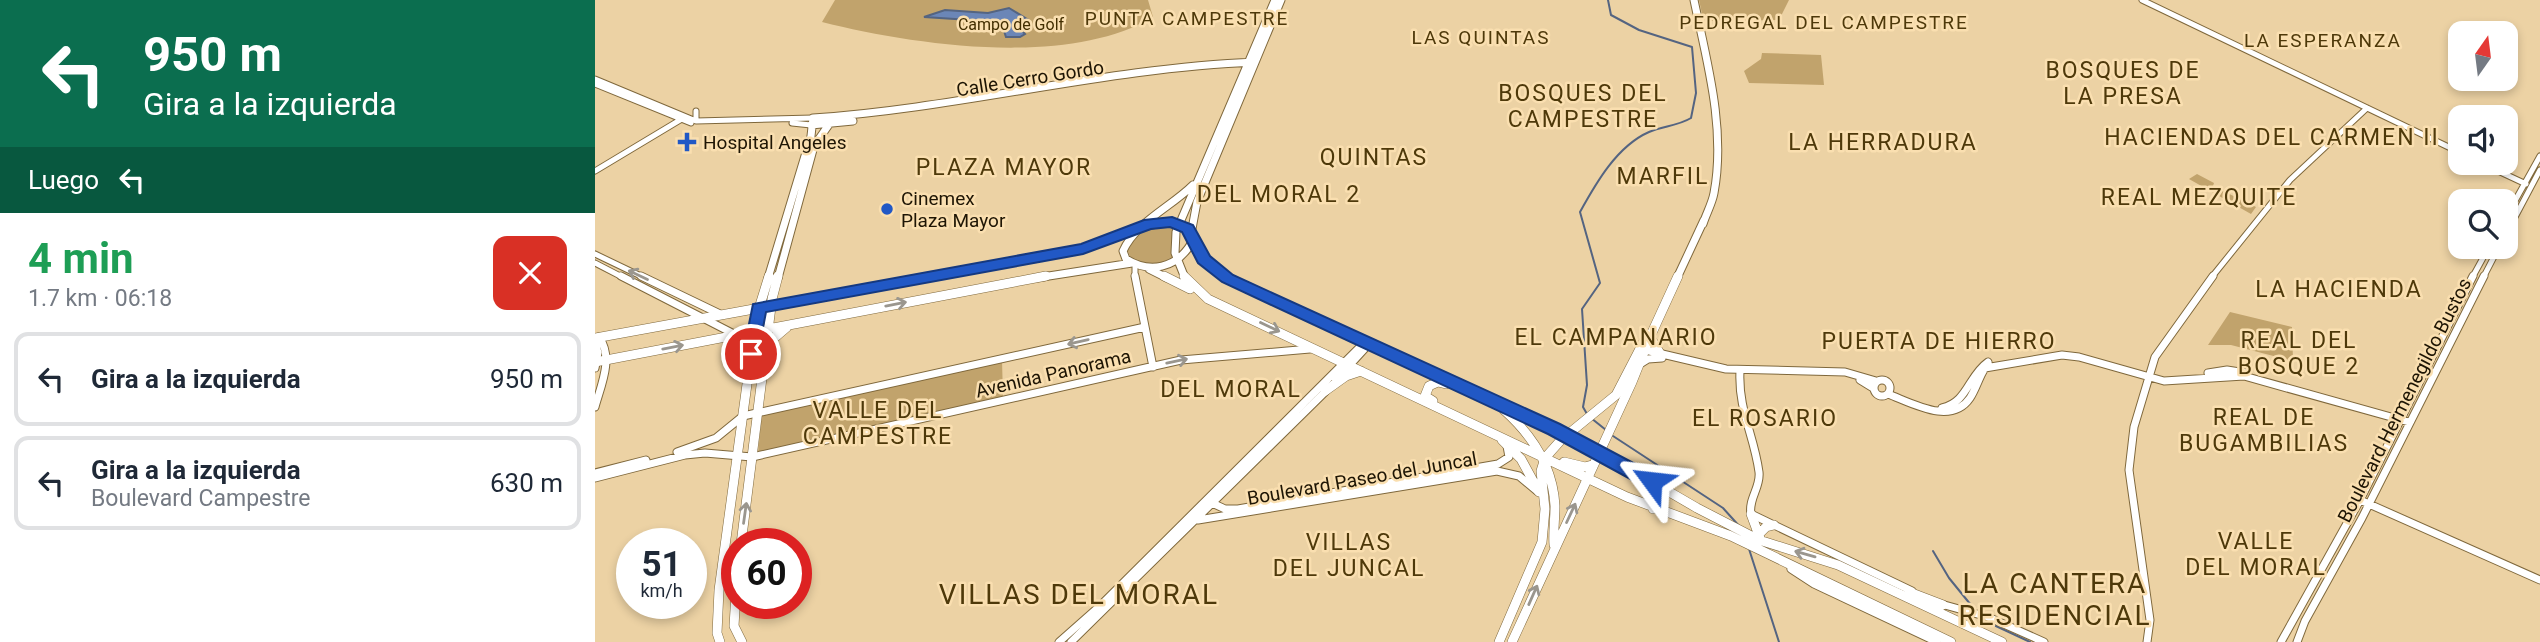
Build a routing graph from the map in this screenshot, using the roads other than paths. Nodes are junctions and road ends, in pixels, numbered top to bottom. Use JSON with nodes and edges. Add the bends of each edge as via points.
{"nodes":[{"id":1,"x":1275,"y":0,"type":"edge"},
{"id":2,"x":1281,"y":0,"type":"edge"},
{"id":3,"x":1694,"y":0,"type":"edge"},
{"id":4,"x":2142,"y":0,"type":"edge"},
{"id":5,"x":1253,"y":51,"type":"junction"},
{"id":6,"x":1232,"y":63,"type":"junction"},
{"id":7,"x":1250,"y":65,"type":"junction"},
{"id":8,"x":595,"y":82,"type":"edge"},
{"id":9,"x":2367,"y":108,"type":"junction"},
{"id":10,"x":696,"y":111,"type":"dead end"},
{"id":11,"x":669,"y":116,"type":"junction"},
{"id":12,"x":681,"y":118,"type":"junction"},
{"id":13,"x":1213,"y":119,"type":"dead end"},
{"id":14,"x":844,"y":120,"type":"junction"},
{"id":15,"x":696,"y":121,"type":"junction"},
{"id":16,"x":831,"y":121,"type":"junction"},
{"id":17,"x":812,"y":122,"type":"junction"},
{"id":18,"x":1221,"y":125,"type":"junction"},
{"id":19,"x":664,"y":126,"type":"junction"},
{"id":20,"x":821,"y":134,"type":"junction"},
{"id":21,"x":2448,"y":147,"type":"edge"},
{"id":22,"x":2540,"y":156,"type":"edge"},
{"id":23,"x":595,"y":170,"type":"edge"},
{"id":24,"x":2540,"y":170,"type":"edge"},
{"id":25,"x":2507,"y":175,"type":"edge"},
{"id":26,"x":1199,"y":177,"type":"junction"},
{"id":27,"x":2528,"y":185,"type":"junction"},
{"id":28,"x":2518,"y":200,"type":"edge"},
{"id":29,"x":2518,"y":207,"type":"edge"},
{"id":30,"x":1179,"y":223,"type":"junction"},
{"id":31,"x":1141,"y":228,"type":"junction"},
{"id":32,"x":787,"y":232,"type":"junction"},
{"id":33,"x":1191,"y":237,"type":"junction"},
{"id":34,"x":595,"y":254,"type":"edge"},
{"id":35,"x":2483,"y":259,"type":"edge"},
{"id":36,"x":2493,"y":259,"type":"edge"},
{"id":37,"x":1176,"y":262,"type":"junction"},
{"id":38,"x":595,"y":263,"type":"edge"},
{"id":39,"x":1133,"y":264,"type":"junction"},
{"id":40,"x":1146,"y":268,"type":"junction"},
{"id":41,"x":1208,"y":299,"type":"junction"},
{"id":42,"x":771,"y":306,"type":"junction"},
{"id":43,"x":759,"y":308,"type":"junction"},
{"id":44,"x":722,"y":315,"type":"junction"},
{"id":45,"x":702,"y":318,"type":"junction"},
{"id":46,"x":798,"y":323,"type":"junction"},
{"id":47,"x":1145,"y":327,"type":"junction"},
{"id":48,"x":767,"y":329,"type":"junction"},
{"id":49,"x":755,"y":331,"type":"junction"},
{"id":50,"x":736,"y":335,"type":"junction"},
{"id":51,"x":1650,"y":337,"type":"junction"},
{"id":52,"x":596,"y":338,"type":"edge"},
{"id":53,"x":1366,"y":344,"type":"junction"},
{"id":54,"x":766,"y":348,"type":"junction"},
{"id":55,"x":1315,"y":348,"type":"junction"},
{"id":56,"x":1643,"y":350,"type":"junction"},
{"id":57,"x":751,"y":352,"type":"junction"},
{"id":58,"x":1661,"y":355,"type":"junction"},
{"id":59,"x":599,"y":361,"type":"edge"},
{"id":60,"x":1347,"y":364,"type":"junction"},
{"id":61,"x":1639,"y":365,"type":"junction"},
{"id":62,"x":1153,"y":367,"type":"junction"},
{"id":63,"x":1361,"y":371,"type":"junction"},
{"id":64,"x":1740,"y":372,"type":"junction"},
{"id":65,"x":2149,"y":375,"type":"junction"},
{"id":66,"x":1875,"y":385,"type":"junction"},
{"id":67,"x":1325,"y":391,"type":"junction"},
{"id":68,"x":1889,"y":392,"type":"junction"},
{"id":69,"x":1479,"y":395,"type":"junction"},
{"id":70,"x":1494,"y":402,"type":"junction"},
{"id":71,"x":595,"y":407,"type":"edge"},
{"id":72,"x":2366,"y":407,"type":"junction"},
{"id":73,"x":758,"y":413,"type":"junction"},
{"id":74,"x":1456,"y":415,"type":"junction"},
{"id":75,"x":743,"y":416,"type":"junction"},
{"id":76,"x":2399,"y":420,"type":"junction"},
{"id":77,"x":2410,"y":420,"type":"junction"},
{"id":78,"x":1578,"y":425,"type":"junction"},
{"id":79,"x":1554,"y":429,"type":"junction"},
{"id":80,"x":1489,"y":430,"type":"junction"},
{"id":81,"x":1272,"y":436,"type":"junction"},
{"id":82,"x":1566,"y":436,"type":"junction"},
{"id":83,"x":1506,"y":444,"type":"junction"},
{"id":84,"x":1603,"y":445,"type":"junction"},
{"id":85,"x":1553,"y":447,"type":"junction"},
{"id":86,"x":752,"y":457,"type":"junction"},
{"id":87,"x":1545,"y":457,"type":"junction"},
{"id":88,"x":736,"y":460,"type":"junction"},
{"id":89,"x":1558,"y":463,"type":"junction"},
{"id":90,"x":1252,"y":465,"type":"junction"},
{"id":91,"x":1592,"y":465,"type":"junction"},
{"id":92,"x":595,"y":475,"type":"edge"},
{"id":93,"x":1586,"y":477,"type":"junction"},
{"id":94,"x":1601,"y":485,"type":"junction"},
{"id":95,"x":1668,"y":491,"type":"junction"},
{"id":96,"x":1580,"y":492,"type":"junction"},
{"id":97,"x":1542,"y":496,"type":"junction"},
{"id":98,"x":2360,"y":500,"type":"junction"},
{"id":99,"x":1295,"y":502,"type":"junction"},
{"id":100,"x":1212,"y":503,"type":"junction"},
{"id":101,"x":2369,"y":505,"type":"junction"},
{"id":102,"x":1653,"y":509,"type":"junction"},
{"id":103,"x":1751,"y":514,"type":"junction"},
{"id":104,"x":1196,"y":520,"type":"junction"},
{"id":105,"x":1182,"y":522,"type":"junction"},
{"id":106,"x":1774,"y":525,"type":"junction"},
{"id":107,"x":743,"y":528,"type":"edge"},
{"id":108,"x":1734,"y":533,"type":"junction"},
{"id":109,"x":1759,"y":540,"type":"junction"},
{"id":110,"x":1554,"y":547,"type":"junction"},
{"id":111,"x":1776,"y":557,"type":"junction"},
{"id":112,"x":1858,"y":574,"type":"junction"},
{"id":113,"x":2540,"y":580,"type":"edge"},
{"id":114,"x":1943,"y":605,"type":"junction"},
{"id":115,"x":734,"y":619,"type":"edge"},
{"id":116,"x":720,"y":642,"type":"edge"},
{"id":117,"x":742,"y":642,"type":"edge"},
{"id":118,"x":1059,"y":642,"type":"edge"},
{"id":119,"x":1071,"y":642,"type":"edge"},
{"id":120,"x":1499,"y":642,"type":"edge"},
{"id":121,"x":1512,"y":642,"type":"edge"},
{"id":122,"x":1937,"y":642,"type":"edge"},
{"id":123,"x":1951,"y":642,"type":"edge"},
{"id":124,"x":2002,"y":642,"type":"edge"},
{"id":125,"x":2044,"y":642,"type":"edge"},
{"id":126,"x":2147,"y":642,"type":"edge"},
{"id":127,"x":2281,"y":642,"type":"edge"},
{"id":128,"x":2297,"y":642,"type":"edge"}],
"edges":[{"from":1,"to":5,"type":"main road"},
{"from":2,"to":7,"type":"main road"},
{"from":3,"to":51,"type":"main road","via":[[1714,97],[1712,200]]},
{"from":4,"to":9,"type":"street"},
{"from":5,"to":6,"type":"main road"},
{"from":5,"to":7,"type":"main road"},
{"from":6,"to":7,"type":"main road","name":"Calle Cerro Gordo"},
{"from":6,"to":14,"type":"main road","name":"Calle Cerro Gordo"},
{"from":7,"to":18,"type":"main road"},
{"from":7,"to":33,"type":"main road","via":[[1197,201]]},
{"from":8,"to":11,"type":"street"},
{"from":8,"to":12,"type":"street"},
{"from":9,"to":21,"type":"street"},
{"from":9,"to":65,"type":"street","via":[[2290,180],[2255,222],[2162,344]]},
{"from":10,"to":15,"type":"street"},
{"from":11,"to":12,"type":"street"},
{"from":11,"to":19,"type":"street"},
{"from":12,"to":15,"type":"street"},
{"from":12,"to":17,"type":"street","via":[[704,126]]},
{"from":12,"to":19,"type":"street"},
{"from":12,"to":23,"type":"street"},
{"from":13,"to":18,"type":"main road"},
{"from":14,"to":16,"type":"main road","name":"Calle Cerro Gordo"},
{"from":14,"to":20,"type":"main road"},
{"from":15,"to":17,"type":"street"},
{"from":16,"to":17,"type":"main road","name":"Calle Cerro Gordo"},
{"from":16,"to":20,"type":"main road"},
{"from":17,"to":32,"type":"main road"},
{"from":18,"to":26,"type":"main road"},
{"from":19,"to":23,"type":"street"},
{"from":20,"to":32,"type":"main road"},
{"from":22,"to":27,"type":"street"},
{"from":24,"to":27,"type":"street"},
{"from":25,"to":27,"type":"street"},
{"from":26,"to":30,"type":"main road"},
{"from":26,"to":31,"type":"main road","via":[[1171,208]]},
{"from":27,"to":28,"type":"street"},
{"from":27,"to":29,"type":"street"},
{"from":30,"to":31,"type":"main road","via":[[1157,222]]},
{"from":30,"to":33,"type":"main road"},
{"from":30,"to":37,"type":"main road","via":[[1174,242]]},
{"from":31,"to":39,"type":"main road","via":[[1124,247]]},
{"from":31,"to":42,"type":"main road","via":[[1083,249]]},
{"from":32,"to":42,"type":"main road"},
{"from":32,"to":43,"type":"main road"},
{"from":33,"to":37,"type":"main road","via":[[1187,252]]},
{"from":33,"to":53,"type":"main road","via":[[1208,264],[1227,279]]},
{"from":44,"to":34,"type":"street","one_way":true},
{"from":35,"to":76,"type":"street","name":"Boulevard Hermenegildo Bustos"},
{"from":36,"to":77,"type":"street","name":"Boulevard Hermenegildo Bustos"},
{"from":37,"to":40,"type":"main road"},
{"from":37,"to":41,"type":"main road","via":[[1185,280]]},
{"from":38,"to":45,"type":"street"},
{"from":39,"to":40,"type":"main road"},
{"from":46,"to":39,"type":"main road","one_way":true,"via":[[1089,268]]},
{"from":39,"to":47,"type":"street"},
{"from":40,"to":41,"type":"main road"},
{"from":41,"to":55,"type":"main road","one_way":true},
{"from":42,"to":43,"type":"main road"},
{"from":42,"to":48,"type":"main road"},
{"from":43,"to":44,"type":"main road"},
{"from":43,"to":49,"type":"main road"},
{"from":44,"to":45,"type":"main road"},
{"from":45,"to":50,"type":"street"},
{"from":45,"to":52,"type":"main road"},
{"from":46,"to":48,"type":"main road"},
{"from":46,"to":54,"type":"main road","via":[[780,331]]},
{"from":47,"to":62,"type":"street"},
{"from":47,"to":73,"type":"street","name":"Avenida Panorama","one_way":true},
{"from":48,"to":49,"type":"main road"},
{"from":48,"to":54,"type":"main road"},
{"from":49,"to":50,"type":"main road"},
{"from":49,"to":57,"type":"main road"},
{"from":50,"to":57,"type":"main road"},
{"from":59,"to":50,"type":"main road","one_way":true},
{"from":51,"to":56,"type":"main road"},
{"from":51,"to":58,"type":"main road"},
{"from":52,"to":59,"type":"street"},
{"from":53,"to":60,"type":"street"},
{"from":53,"to":69,"type":"main road"},
{"from":54,"to":57,"type":"main road"},
{"from":54,"to":73,"type":"main road"},
{"from":55,"to":60,"type":"main road"},
{"from":62,"to":55,"type":"street","name":"Avenida Panorama","one_way":true,"via":[[1198,358]]},
{"from":56,"to":58,"type":"street"},
{"from":56,"to":61,"type":"main road"},
{"from":56,"to":78,"type":"main road","via":[[1616,395]]},
{"from":57,"to":75,"type":"main road"},
{"from":58,"to":64,"type":"street"},
{"from":59,"to":71,"type":"street"},
{"from":60,"to":63,"type":"main road"},
{"from":60,"to":67,"type":"street"},
{"from":60,"to":81,"type":"street"},
{"from":61,"to":64,"type":"street","via":[[1659,358],[1718,372]]},
{"from":61,"to":84,"type":"main road"},
{"from":62,"to":86,"type":"street","name":"Avenida Panorama"},
{"from":63,"to":67,"type":"main road"},
{"from":63,"to":74,"type":"main road"},
{"from":64,"to":66,"type":"street","via":[[1844,376]]},
{"from":64,"to":103,"type":"street","via":[[1739,396],[1759,474],[1749,504]]},
{"from":65,"to":68,"type":"street","via":[[2079,357],[2053,356],[1985,368],[1968,401],[1955,411],[1934,411]]},
{"from":65,"to":72,"type":"street","via":[[2178,379],[2245,376]]},
{"from":65,"to":126,"type":"street","via":[[2134,427],[2129,470],[2150,620]]},
{"from":66,"to":68,"type":"street","via":[[1879,394]]},
{"from":66,"to":68,"type":"street","via":[[1885,382]]},
{"from":67,"to":90,"type":"street"},
{"from":69,"to":70,"type":"main road"},
{"from":69,"to":74,"type":"main road","via":[[1431,385],[1425,396]]},
{"from":70,"to":79,"type":"main road"},
{"from":70,"to":87,"type":"main road","via":[[1525,430]]},
{"from":72,"to":76,"type":"street"},
{"from":72,"to":76,"type":"street"},
{"from":73,"to":75,"type":"street","name":"Avenida Panorama"},
{"from":73,"to":86,"type":"main road"},
{"from":74,"to":80,"type":"main road"},
{"from":75,"to":88,"type":"main road"},
{"from":75,"to":92,"type":"street","name":"Avenida Panorama","via":[[703,445]]},
{"from":76,"to":77,"type":"street"},
{"from":76,"to":98,"type":"street","name":"Boulevard Hermenegildo Bustos"},
{"from":77,"to":101,"type":"street","name":"Boulevard Hermenegildo Bustos"},
{"from":78,"to":79,"type":"main road"},
{"from":78,"to":82,"type":"main road"},
{"from":79,"to":82,"type":"main road"},
{"from":80,"to":83,"type":"main road"},
{"from":80,"to":87,"type":"main road"},
{"from":81,"to":90,"type":"street"},
{"from":81,"to":105,"type":"street"},
{"from":82,"to":84,"type":"main road"},
{"from":82,"to":85,"type":"main road"},
{"from":83,"to":97,"type":"main road","via":[[1521,459]]},
{"from":83,"to":99,"type":"street","name":"Boulevard Paseo del Juncal","via":[[1509,457],[1498,464]]},
{"from":84,"to":91,"type":"main road"},
{"from":84,"to":95,"type":"main road","via":[[1635,472]]},
{"from":85,"to":87,"type":"main road"},
{"from":85,"to":89,"type":"main road"},
{"from":86,"to":88,"type":"street","name":"Avenida Panorama"},
{"from":107,"to":86,"type":"main road","one_way":true},
{"from":87,"to":89,"type":"main road"},
{"from":87,"to":97,"type":"main road"},
{"from":87,"to":110,"type":"main road","via":[[1554,497]]},
{"from":88,"to":92,"type":"street","name":"Avenida Panorama","via":[[716,453],[689,454]]},
{"from":88,"to":116,"type":"main road","via":[[719,590]]},
{"from":89,"to":91,"type":"main road"},
{"from":89,"to":93,"type":"main road"},
{"from":90,"to":100,"type":"street"},
{"from":91,"to":93,"type":"main road"},
{"from":93,"to":94,"type":"main road"},
{"from":93,"to":96,"type":"main road"},
{"from":94,"to":96,"type":"main road"},
{"from":94,"to":102,"type":"main road"},
{"from":95,"to":102,"type":"main road","via":[[1653,495]]},
{"from":95,"to":108,"type":"main road"},
{"from":110,"to":96,"type":"main road","one_way":true},
{"from":97,"to":99,"type":"street","name":"Boulevard Paseo del Juncal","via":[[1515,474],[1497,471]]},
{"from":97,"to":120,"type":"main road","via":[[1544,531],[1538,556]]},
{"from":98,"to":101,"type":"street"},
{"from":98,"to":127,"type":"street","name":"Boulevard Hermenegildo Bustos"},
{"from":99,"to":100,"type":"street","name":"Boulevard Paseo del Juncal","via":[[1231,510]]},
{"from":99,"to":104,"type":"street","name":"Boulevard Paseo del Juncal"},
{"from":100,"to":104,"type":"street"},
{"from":101,"to":113,"type":"street"},
{"from":101,"to":128,"type":"street","name":"Boulevard Hermenegildo Bustos"},
{"from":102,"to":108,"type":"main road"},
{"from":103,"to":106,"type":"street"},
{"from":103,"to":109,"type":"main road"},
{"from":104,"to":105,"type":"street","name":"Boulevard Paseo del Juncal"},
{"from":104,"to":119,"type":"street"},
{"from":105,"to":118,"type":"street"},
{"from":106,"to":109,"type":"main road","via":[[1766,527]]},
{"from":106,"to":114,"type":"street"},
{"from":108,"to":109,"type":"main road"},
{"from":109,"to":111,"type":"main road"},
{"from":112,"to":109,"type":"main road","one_way":true},
{"from":121,"to":110,"type":"main road","one_way":true},
{"from":111,"to":122,"type":"street","via":[[1814,584]]},
{"from":111,"to":123,"type":"main road"},
{"from":112,"to":114,"type":"main road"},
{"from":112,"to":124,"type":"main road"},
{"from":114,"to":125,"type":"street"},
{"from":115,"to":117,"type":"main road"}]}
